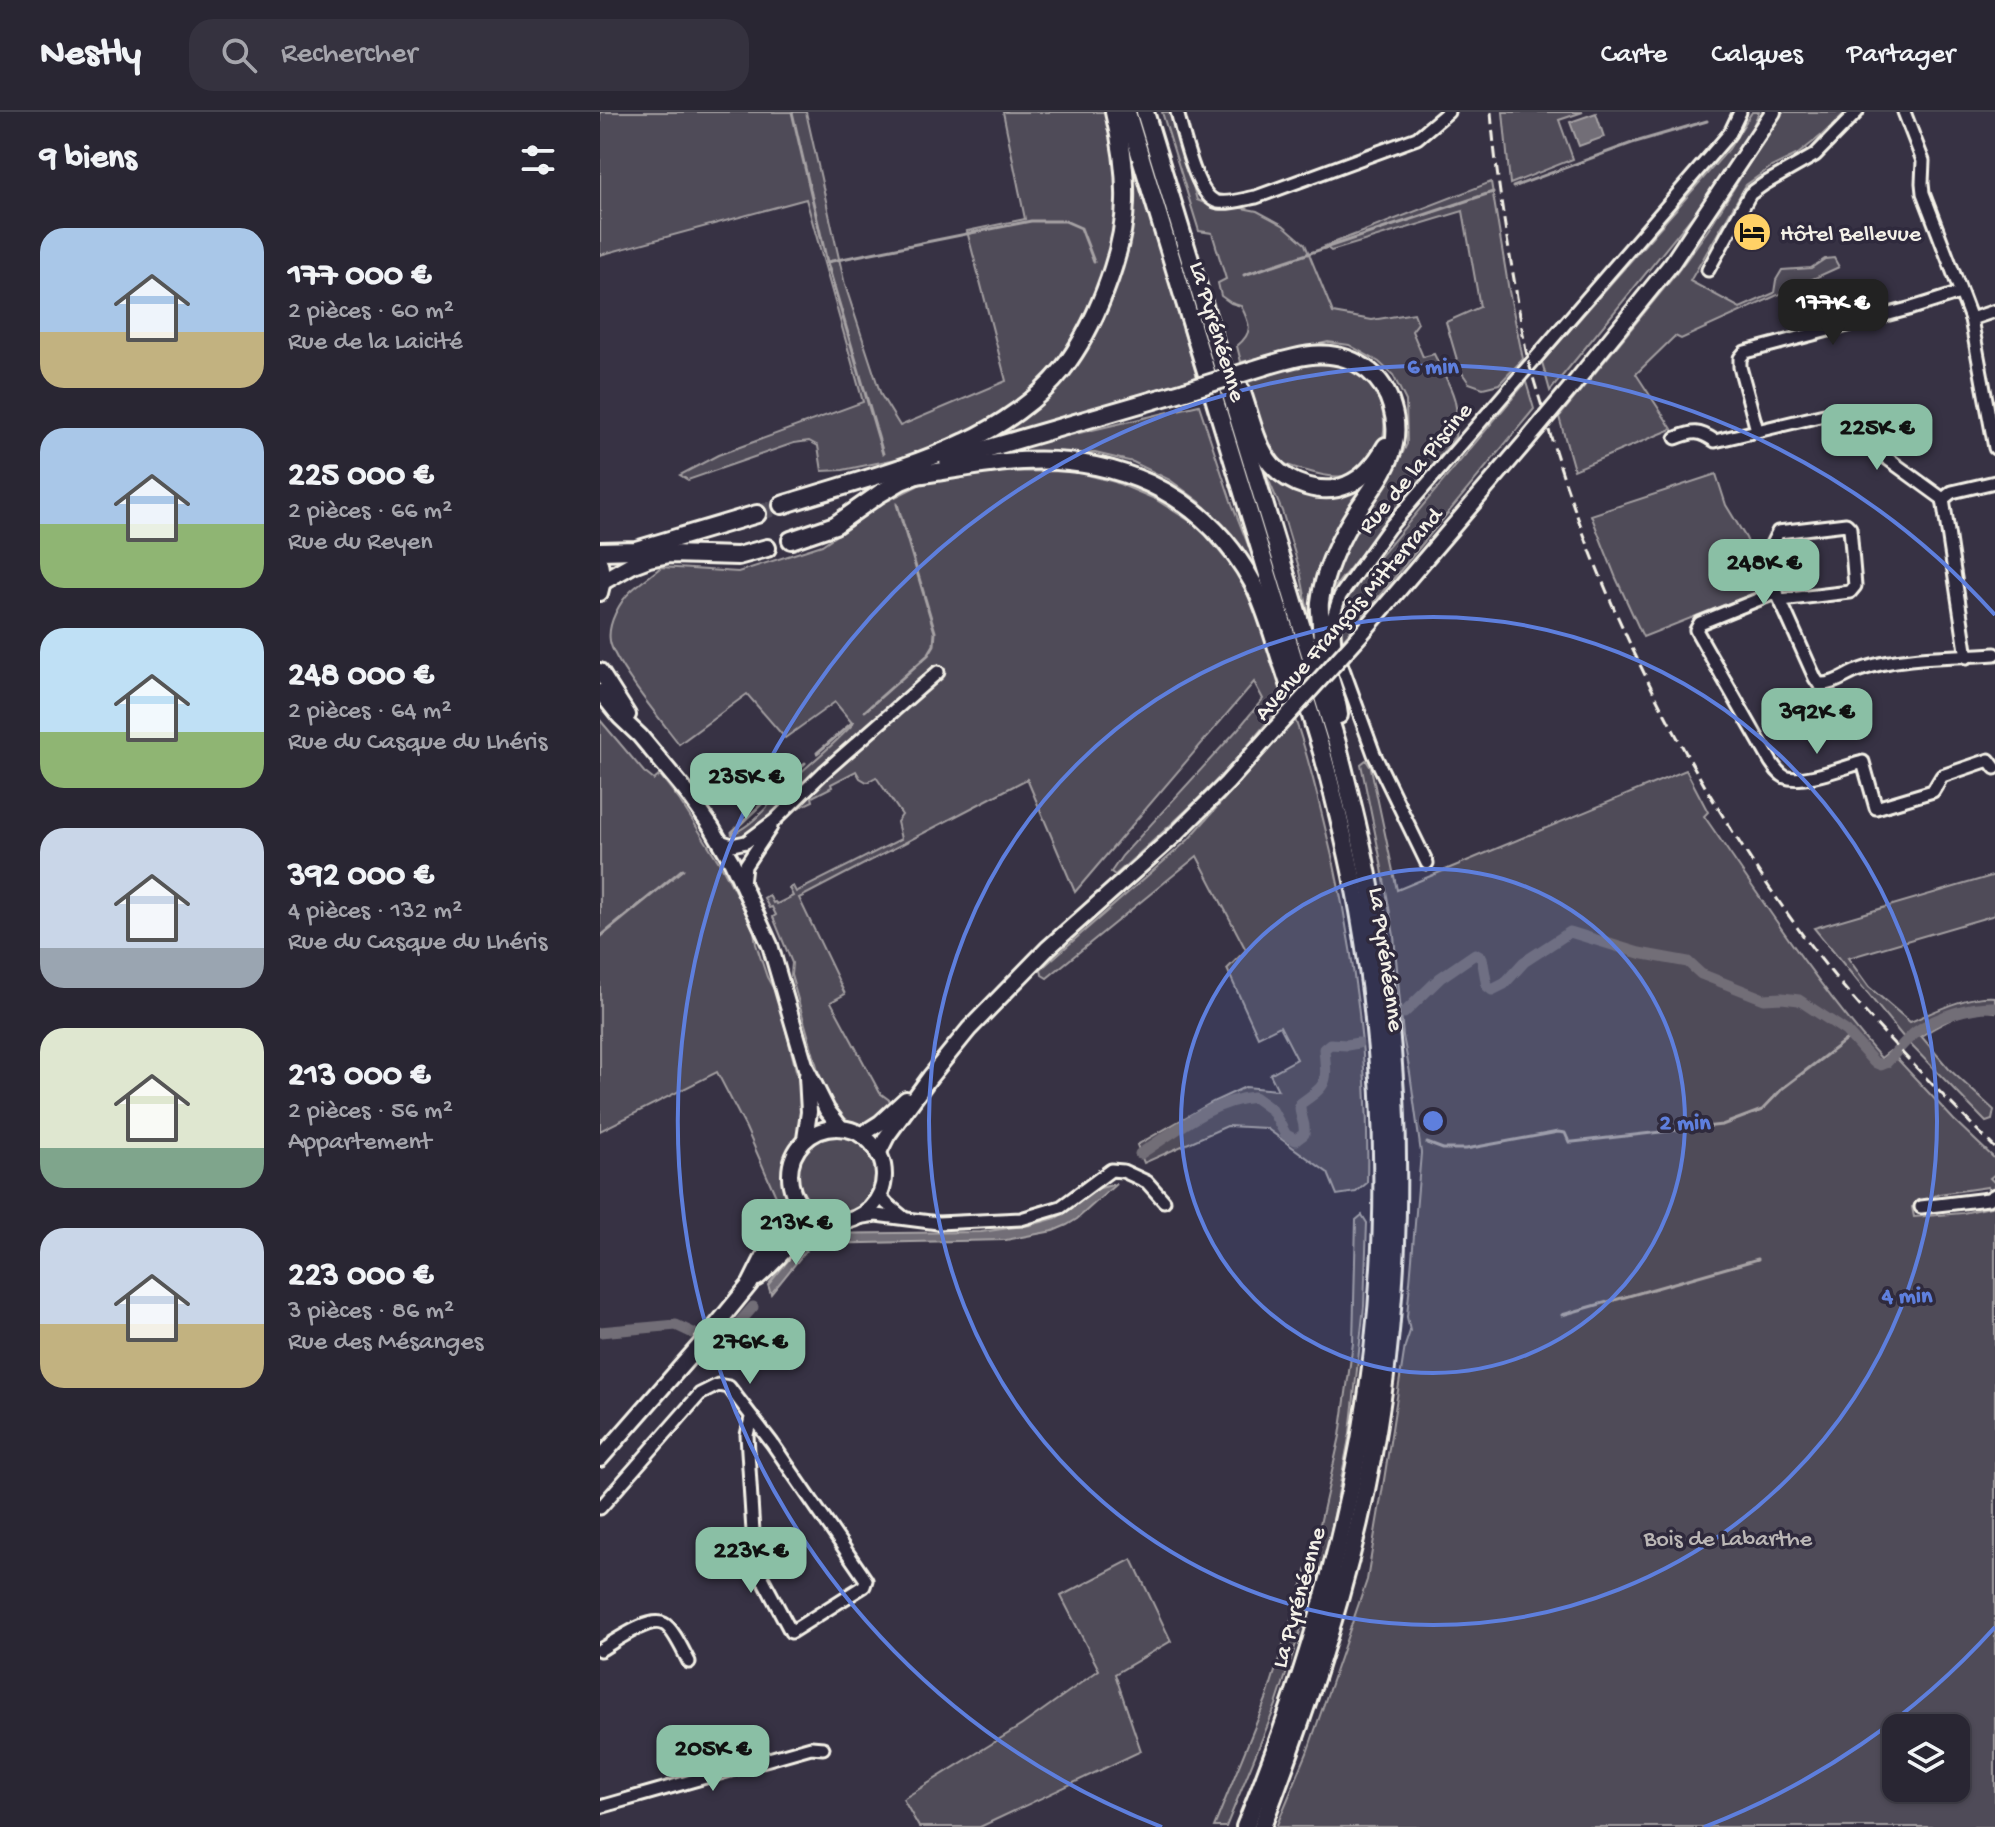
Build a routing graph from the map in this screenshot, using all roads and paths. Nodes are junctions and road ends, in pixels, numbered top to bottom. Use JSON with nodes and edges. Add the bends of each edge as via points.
{"nodes":[{"id":1,"x":1114,"y":112,"type":"edge"},
{"id":2,"x":1127,"y":112,"type":"edge"},
{"id":3,"x":1145,"y":112,"type":"edge"},
{"id":4,"x":1177,"y":112,"type":"edge"},
{"id":5,"x":1448,"y":112,"type":"edge"},
{"id":6,"x":1740,"y":112,"type":"edge"},
{"id":7,"x":1766,"y":112,"type":"edge"},
{"id":8,"x":1773,"y":112,"type":"edge"},
{"id":9,"x":1857,"y":112,"type":"edge"},
{"id":10,"x":1904,"y":112,"type":"edge"},
{"id":11,"x":1754,"y":140,"type":"junction"},
{"id":12,"x":1708,"y":270,"type":"dead end"},
{"id":13,"x":1960,"y":293,"type":"junction"},
{"id":14,"x":1995,"y":311,"type":"edge"},
{"id":15,"x":1971,"y":319,"type":"junction"},
{"id":16,"x":1217,"y":346,"type":"junction"},
{"id":17,"x":1394,"y":422,"type":"junction"},
{"id":18,"x":1757,"y":430,"type":"junction"},
{"id":19,"x":1676,"y":438,"type":"dead end"},
{"id":20,"x":1995,"y":448,"type":"edge"},
{"id":21,"x":916,"y":469,"type":"junction"},
{"id":22,"x":1995,"y":482,"type":"edge"},
{"id":23,"x":1943,"y":499,"type":"junction"},
{"id":24,"x":782,"y":505,"type":"tunnel mouth"},
{"id":25,"x":757,"y":514,"type":"tunnel mouth"},
{"id":26,"x":791,"y":540,"type":"dead end"},
{"id":27,"x":767,"y":548,"type":"dead end"},
{"id":28,"x":600,"y":551,"type":"edge"},
{"id":29,"x":600,"y":563,"type":"edge"},
{"id":30,"x":602,"y":587,"type":"edge"},
{"id":31,"x":1779,"y":596,"type":"junction"},
{"id":32,"x":1995,"y":654,"type":"edge"},
{"id":33,"x":1967,"y":657,"type":"junction"},
{"id":34,"x":600,"y":671,"type":"edge"},
{"id":35,"x":938,"y":672,"type":"dead end"},
{"id":36,"x":600,"y":692,"type":"edge"},
{"id":37,"x":1312,"y":719,"type":"junction"},
{"id":38,"x":640,"y":736,"type":"junction"},
{"id":39,"x":1337,"y":743,"type":"junction"},
{"id":40,"x":1995,"y":768,"type":"edge"},
{"id":41,"x":774,"y":821,"type":"junction"},
{"id":42,"x":720,"y":841,"type":"junction"},
{"id":43,"x":1427,"y":863,"type":"dead end"},
{"id":44,"x":743,"y":883,"type":"junction"},
{"id":45,"x":806,"y":1068,"type":"junction"},
{"id":46,"x":930,"y":1077,"type":"junction"},
{"id":47,"x":841,"y":1128,"type":"junction"},
{"id":48,"x":861,"y":1135,"type":"junction"},
{"id":49,"x":805,"y":1139,"type":"junction"},
{"id":50,"x":878,"y":1154,"type":"junction"},
{"id":51,"x":879,"y":1195,"type":"junction"},
{"id":52,"x":1995,"y":1195,"type":"edge"},
{"id":53,"x":797,"y":1201,"type":"junction"},
{"id":54,"x":1164,"y":1201,"type":"dead end"},
{"id":55,"x":1921,"y":1207,"type":"dead end"},
{"id":56,"x":857,"y":1218,"type":"junction"},
{"id":57,"x":820,"y":1219,"type":"junction"},
{"id":58,"x":908,"y":1219,"type":"junction"},
{"id":59,"x":750,"y":1284,"type":"junction"},
{"id":60,"x":751,"y":1418,"type":"junction"},
{"id":61,"x":600,"y":1459,"type":"edge"},
{"id":62,"x":600,"y":1508,"type":"edge"},
{"id":63,"x":600,"y":1650,"type":"edge"},
{"id":64,"x":689,"y":1662,"type":"dead end"},
{"id":65,"x":823,"y":1748,"type":"dead end"},
{"id":66,"x":600,"y":1807,"type":"edge"},
{"id":67,"x":1245,"y":1827,"type":"edge"},
{"id":68,"x":1262,"y":1827,"type":"edge"}],
"edges":[{"from":1,"to":21,"type":"highway","via":[[1124,175],[1122,232],[1088,328],[1061,371],[1030,401]]},
{"from":2,"to":37,"type":"highway","name":"La Pyrénéenne"},
{"from":3,"to":16,"type":"highway","name":"La Pyrénéenne"},
{"from":4,"to":5,"type":"street","via":[[1199,183],[1209,198],[1231,202],[1417,138]]},
{"from":6,"to":43,"type":"street","name":"Rue de la Piscine","via":[[1730,133],[1388,529],[1340,596],[1333,617],[1335,647],[1374,754]]},
{"from":7,"to":11,"type":"main road","name":"Avenue François Mitterrand"},
{"from":8,"to":11,"type":"main road","name":"Avenue François Mitterrand"},
{"from":9,"to":12,"type":"street","via":[[1815,155],[1750,194]]},
{"from":10,"to":13,"type":"street","via":[[1923,161],[1923,193]]},
{"from":11,"to":46,"type":"main road","name":"Avenue François Mitterrand","bridge":true,"via":[[1672,263],[1362,633],[1227,783],[1048,948]]},
{"from":13,"to":15,"type":"street"},
{"from":13,"to":18,"type":"street","via":[[1745,352],[1740,367]]},
{"from":14,"to":15,"type":"street"},
{"from":15,"to":20,"type":"street"},
{"from":16,"to":17,"type":"highway","via":[[1231,362],[1260,445],[1287,479],[1309,487],[1346,486],[1379,459]]},
{"from":16,"to":39,"type":"highway","name":"La Pyrénéenne"},
{"from":17,"to":21,"type":"highway","bridge":true,"via":[[1388,396],[1370,372],[1349,358],[1320,354]]},
{"from":17,"to":39,"type":"highway","via":[[1388,464],[1345,530],[1320,604],[1323,655],[1339,712]]},
{"from":18,"to":19,"type":"street","via":[[1715,441],[1699,432]]},
{"from":18,"to":23,"type":"street","via":[[1824,415]]},
{"from":21,"to":24,"type":"highway"},
{"from":21,"to":26,"type":"highway","via":[[835,525]]},
{"from":21,"to":37,"type":"highway","via":[[1086,463],[1141,478],[1183,502],[1213,529],[1254,584],[1290,686]]},
{"from":22,"to":23,"type":"street"},
{"from":23,"to":33,"type":"street"},
{"from":25,"to":28,"type":"highway","via":[[636,550]]},
{"from":27,"to":30,"type":"highway","via":[[738,556],[649,558]]},
{"from":29,"to":30,"type":"main road"},
{"from":31,"to":31,"type":"street","via":[[1763,562],[1778,532],[1846,524],[1853,590]]},
{"from":31,"to":33,"type":"street","via":[[1819,684],[1890,662]]},
{"from":31,"to":40,"type":"street","via":[[1700,623],[1696,630],[1779,772],[1804,778],[1863,762],[1876,808],[1933,791],[1942,776],[1989,760]]},
{"from":32,"to":33,"type":"street"},
{"from":34,"to":38,"type":"main road"},
{"from":35,"to":41,"type":"street"},
{"from":36,"to":38,"type":"main road"},
{"from":37,"to":67,"type":"highway","name":"La Pyrénéenne","via":[[1345,845],[1372,1007],[1382,1165],[1381,1245],[1374,1340],[1344,1518],[1304,1667]]},
{"from":38,"to":42,"type":"main road"},
{"from":39,"to":68,"type":"highway","name":"La Pyrénéenne","via":[[1375,909],[1388,1009],[1398,1166],[1396,1247],[1376,1440],[1359,1521],[1320,1666]]},
{"from":41,"to":42,"type":"street","via":[[746,842]]},
{"from":41,"to":44,"type":"street","via":[[745,866]]},
{"from":42,"to":44,"type":"main road"},
{"from":44,"to":45,"type":"main road","via":[[770,945]]},
{"from":45,"to":47,"type":"main road"},
{"from":45,"to":49,"type":"main road"},
{"from":46,"to":48,"type":"main road","name":"Avenue François Mitterrand"},
{"from":46,"to":50,"type":"main road","name":"Avenue François Mitterrand"},
{"from":47,"to":48,"type":"main road"},
{"from":47,"to":49,"type":"main road"},
{"from":48,"to":50,"type":"main road"},
{"from":49,"to":53,"type":"main road","via":[[791,1165]]},
{"from":50,"to":51,"type":"main road","via":[[884,1174]]},
{"from":51,"to":56,"type":"main road"},
{"from":51,"to":58,"type":"street"},
{"from":52,"to":55,"type":"street"},
{"from":53,"to":57,"type":"main road"},
{"from":53,"to":59,"type":"main road"},
{"from":54,"to":58,"type":"street","via":[[1147,1182],[1111,1170],[1061,1207],[1021,1219]]},
{"from":56,"to":57,"type":"main road"},
{"from":56,"to":58,"type":"street"},
{"from":57,"to":59,"type":"main road"},
{"from":59,"to":61,"type":"main road"},
{"from":60,"to":60,"type":"street","via":[[747,1435],[755,1564],[791,1632],[866,1580]]},
{"from":60,"to":62,"type":"street","via":[[729,1387],[718,1385],[700,1394]]},
{"from":63,"to":64,"type":"street","via":[[644,1625],[664,1623]]},
{"from":65,"to":66,"type":"street","via":[[811,1747]]}]}
